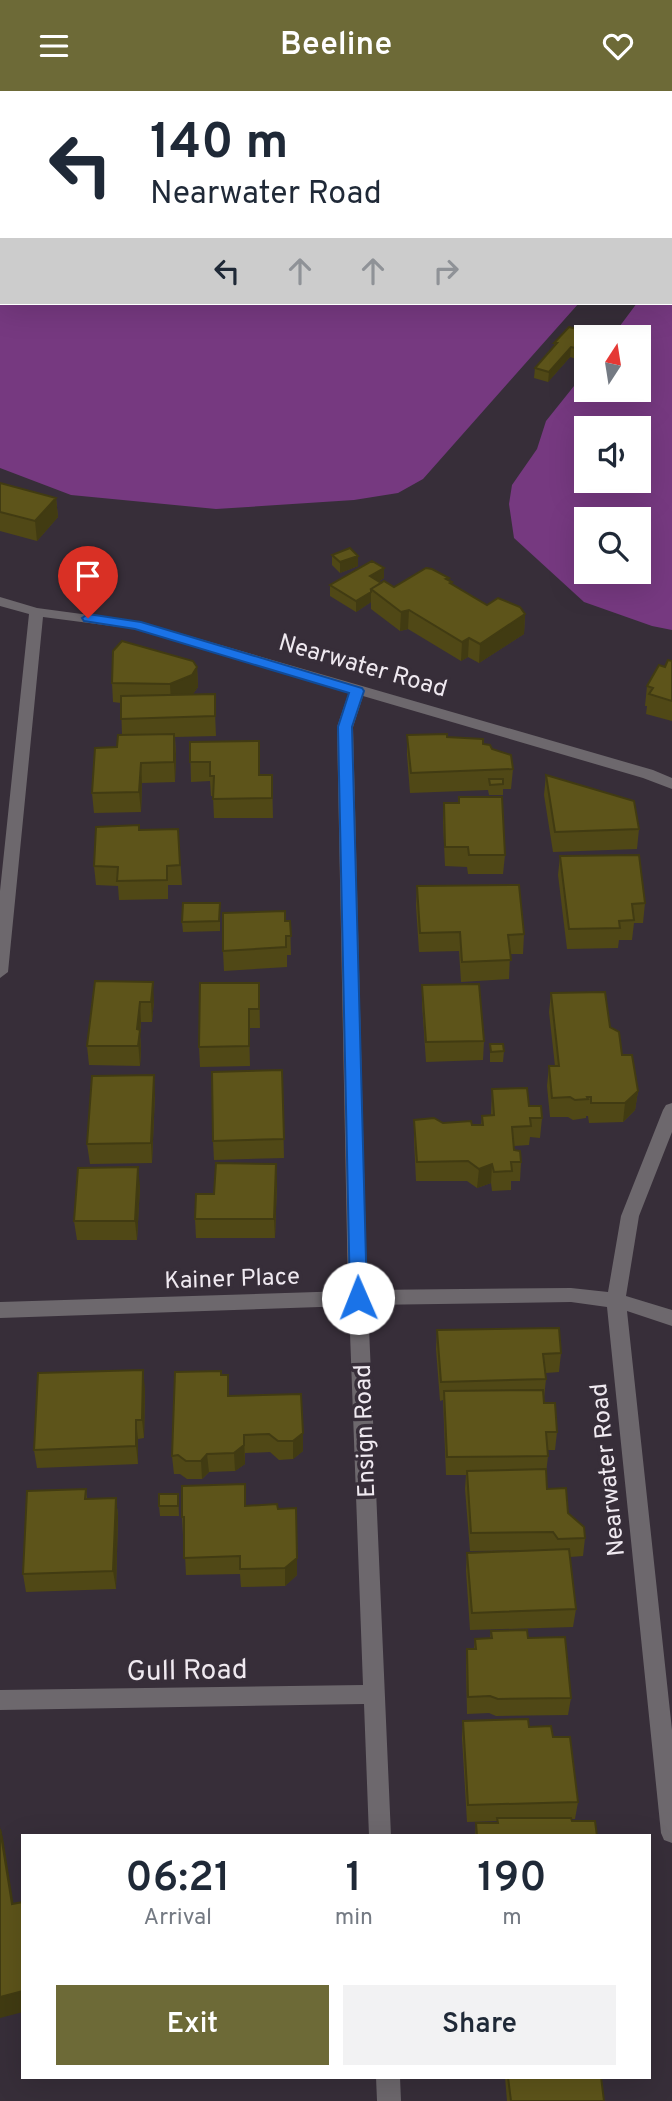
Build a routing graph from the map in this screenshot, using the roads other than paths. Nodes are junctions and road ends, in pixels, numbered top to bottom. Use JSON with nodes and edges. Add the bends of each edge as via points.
{"nodes":[{"id":1,"x":0,"y":601,"type":"edge"},
{"id":2,"x":36,"y":612,"type":"junction"},
{"id":3,"x":357,"y":691,"type":"junction"},
{"id":4,"x":672,"y":784,"type":"edge"},
{"id":5,"x":0,"y":972,"type":"edge"},
{"id":6,"x":672,"y":1110,"type":"edge"},
{"id":7,"x":358,"y":1298,"type":"junction"},
{"id":8,"x":616,"y":1300,"type":"junction"},
{"id":9,"x":0,"y":1310,"type":"edge"},
{"id":10,"x":672,"y":1318,"type":"edge"},
{"id":11,"x":375,"y":1694,"type":"junction"},
{"id":12,"x":0,"y":1700,"type":"edge"},
{"id":13,"x":672,"y":1833,"type":"edge"},
{"id":14,"x":380,"y":1834,"type":"edge"},
{"id":15,"x":388,"y":2079,"type":"edge"},
{"id":16,"x":389,"y":2101,"type":"edge"}],
"edges":[{"from":1,"to":2,"type":"street","name":"Nearwater Road"},
{"from":2,"to":3,"type":"street","name":"Nearwater Road","via":[[136,625]]},
{"from":2,"to":5,"type":"street"},
{"from":3,"to":4,"type":"street","name":"Nearwater Road"},
{"from":3,"to":7,"type":"street","name":"Ensign Road","via":[[345,727]]},
{"from":6,"to":8,"type":"street","name":"Nearwater Road","via":[[630,1216]]},
{"from":7,"to":8,"type":"street","name":"Kainer Place","via":[[572,1296]]},
{"from":7,"to":9,"type":"street","name":"Kainer Place"},
{"from":7,"to":11,"type":"street","name":"Ensign Road"},
{"from":8,"to":10,"type":"street","name":"Kainer Place"},
{"from":8,"to":13,"type":"street","name":"Nearwater Road"},
{"from":11,"to":12,"type":"street","name":"Gull Road"},
{"from":11,"to":14,"type":"street","name":"Ensign Road"},
{"from":15,"to":16,"type":"street"}]}
